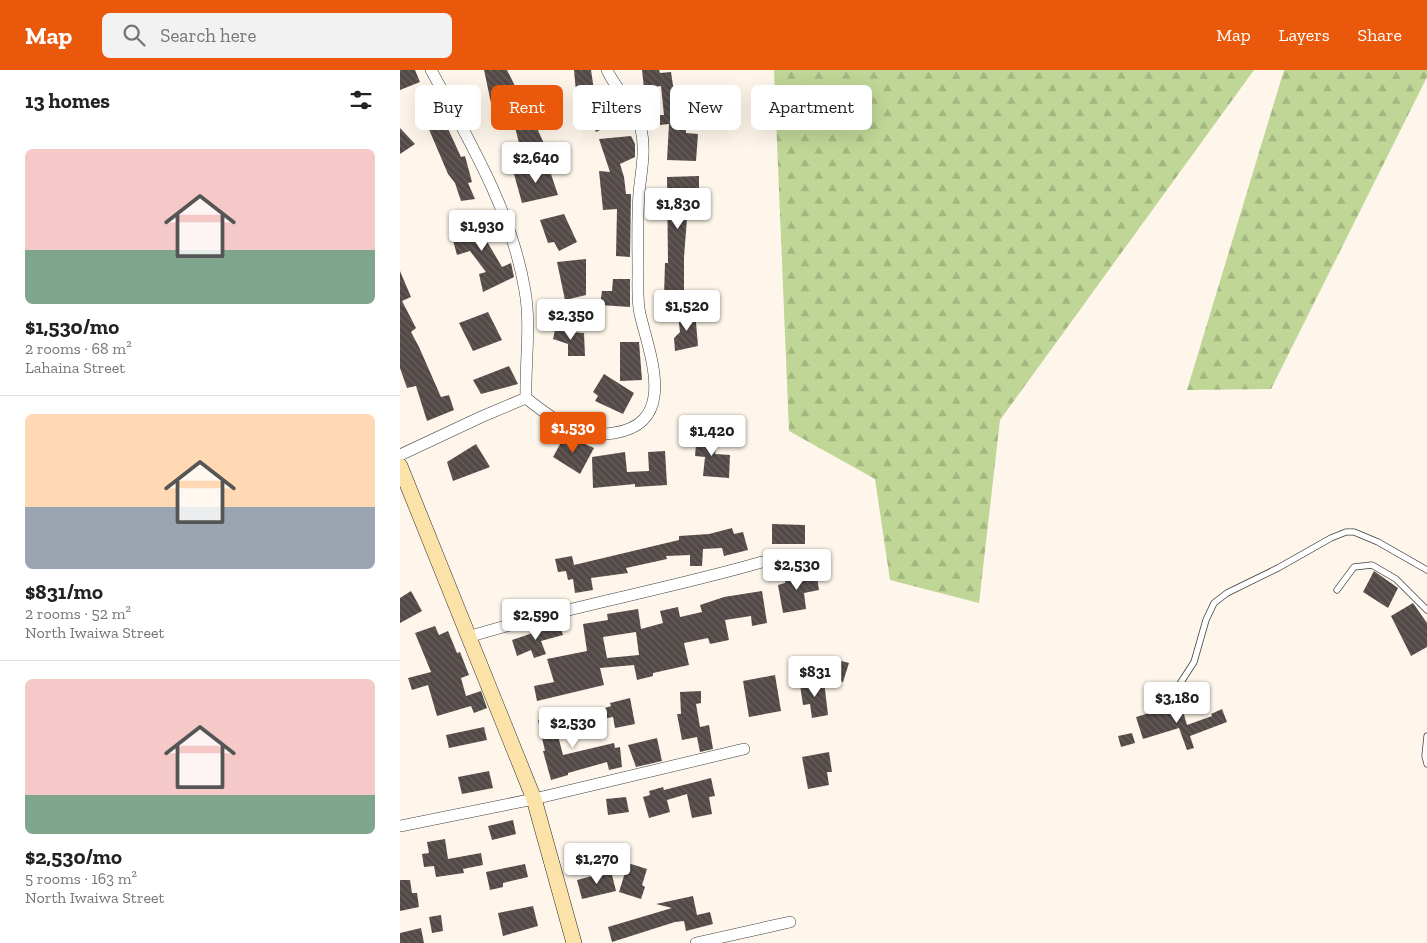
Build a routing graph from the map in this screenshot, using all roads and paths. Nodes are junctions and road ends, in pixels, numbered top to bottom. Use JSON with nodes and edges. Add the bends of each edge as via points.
{"nodes":[{"id":1,"x":432,"y":70,"type":"edge"},
{"id":2,"x":607,"y":70,"type":"edge"},
{"id":3,"x":526,"y":398,"type":"junction"},
{"id":4,"x":400,"y":455,"type":"edge"},
{"id":5,"x":400,"y":466,"type":"edge"},
{"id":6,"x":762,"y":562,"type":"dead end"},
{"id":7,"x":1427,"y":570,"type":"edge"},
{"id":8,"x":1337,"y":590,"type":"dead end"},
{"id":9,"x":1427,"y":610,"type":"edge"},
{"id":10,"x":468,"y":637,"type":"junction"},
{"id":11,"x":1172,"y":696,"type":"dead end"},
{"id":12,"x":1427,"y":736,"type":"edge"},
{"id":13,"x":744,"y":749,"type":"dead end"},
{"id":14,"x":1427,"y":764,"type":"edge"},
{"id":15,"x":534,"y":799,"type":"junction"},
{"id":16,"x":400,"y":826,"type":"edge"},
{"id":17,"x":790,"y":922,"type":"dead end"},
{"id":18,"x":574,"y":943,"type":"edge"},
{"id":19,"x":696,"y":943,"type":"edge"}],
"edges":[{"from":1,"to":3,"type":"street","via":[[510,230],[526,293]]},
{"from":2,"to":3,"type":"street","via":[[641,128],[639,312],[656,382],[654,400],[646,419],[627,431],[604,435],[577,431],[549,417]]},
{"from":3,"to":4,"type":"street"},
{"from":5,"to":10,"type":"street"},
{"from":6,"to":10,"type":"street","via":[[527,619]]},
{"from":7,"to":11,"type":"lane","via":[[1354,532],[1330,538],[1214,603],[1194,662]]},
{"from":8,"to":9,"type":"lane","via":[[1354,566],[1372,565],[1396,579]]},
{"from":10,"to":15,"type":"street"},
{"from":12,"to":14,"type":"lane"},
{"from":13,"to":15,"type":"street"},
{"from":15,"to":16,"type":"street"},
{"from":15,"to":18,"type":"street"},
{"from":17,"to":19,"type":"street"}]}
